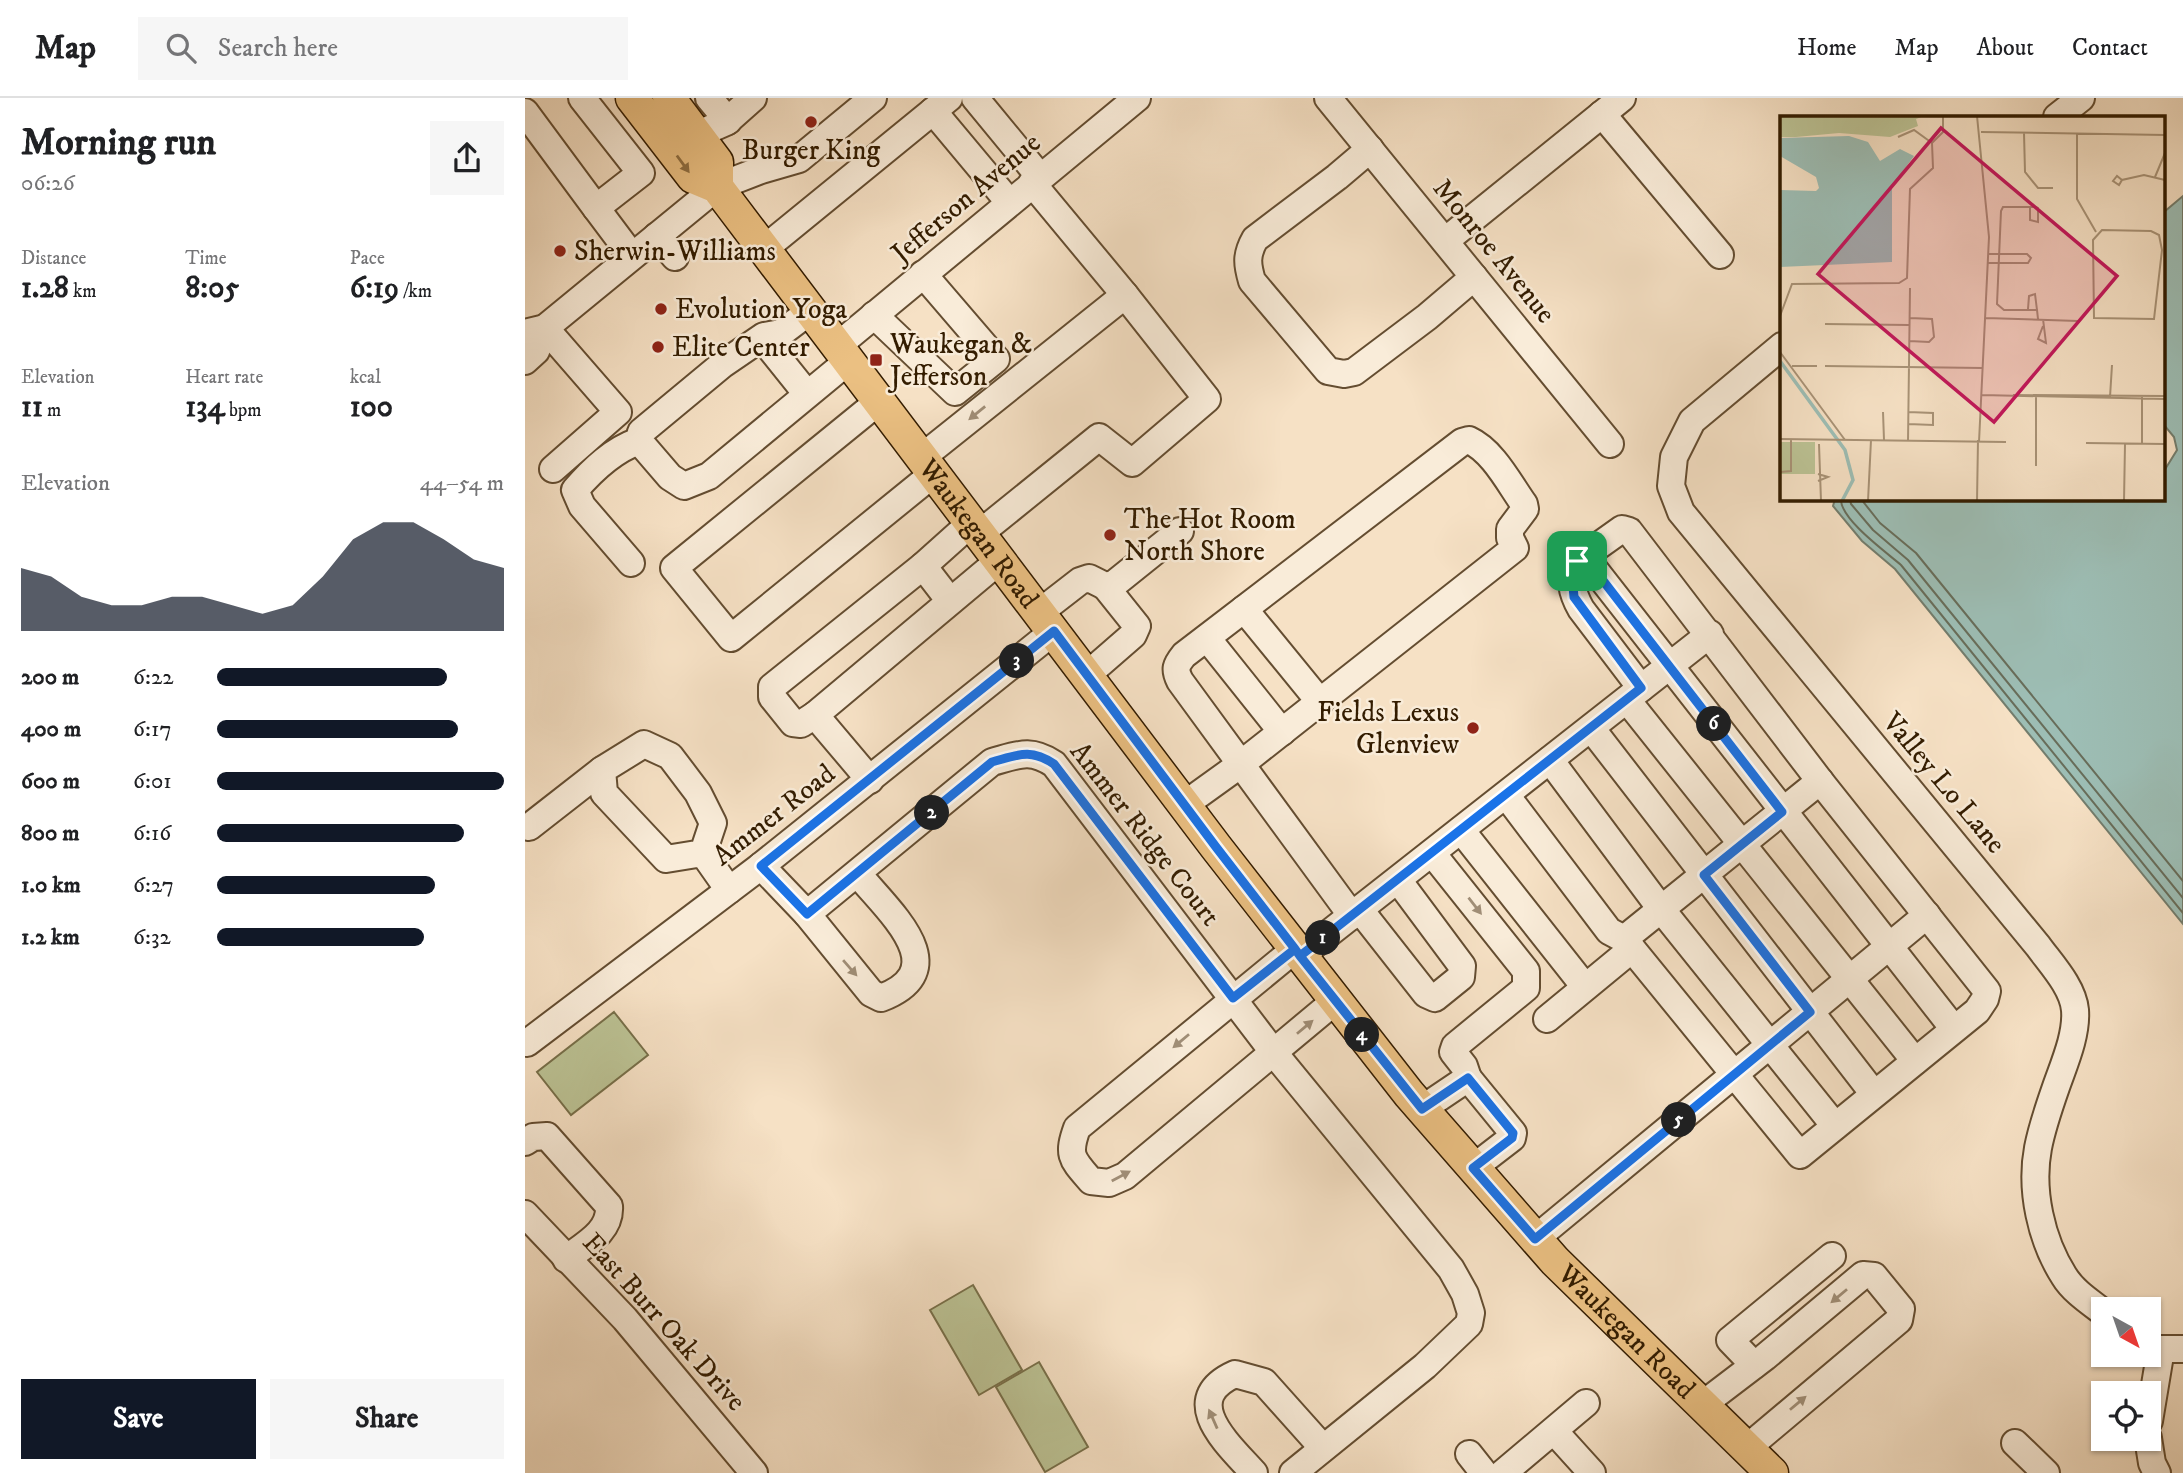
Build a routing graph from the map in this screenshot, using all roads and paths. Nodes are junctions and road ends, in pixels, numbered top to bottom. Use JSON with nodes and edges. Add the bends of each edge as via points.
{"nodes":[{"id":1,"x":669,"y":98,"type":"edge"},
{"id":2,"x":709,"y":98,"type":"edge"},
{"id":3,"x":753,"y":98,"type":"edge"},
{"id":4,"x":873,"y":98,"type":"edge"},
{"id":5,"x":975,"y":98,"type":"edge"},
{"id":6,"x":1137,"y":98,"type":"edge"},
{"id":7,"x":1328,"y":98,"type":"edge"},
{"id":8,"x":2081,"y":98,"type":"edge"},
{"id":9,"x":634,"y":100,"type":"edge"},
{"id":10,"x":594,"y":104,"type":"edge"},
{"id":11,"x":941,"y":105,"type":"edge"},
{"id":12,"x":1612,"y":106,"type":"edge"},
{"id":13,"x":525,"y":112,"type":"edge"},
{"id":14,"x":2058,"y":116,"type":"edge"},
{"id":15,"x":728,"y":121,"type":"junction"},
{"id":16,"x":699,"y":138,"type":"junction"},
{"id":17,"x":1370,"y":149,"type":"junction"},
{"id":18,"x":1036,"y":180,"type":"junction"},
{"id":19,"x":717,"y":187,"type":"junction"},
{"id":20,"x":1010,"y":202,"type":"junction"},
{"id":21,"x":596,"y":208,"type":"junction"},
{"id":22,"x":657,"y":236,"type":"junction"},
{"id":23,"x":1445,"y":241,"type":"junction"},
{"id":24,"x":764,"y":249,"type":"junction"},
{"id":25,"x":1720,"y":255,"type":"dead end"},
{"id":26,"x":632,"y":256,"type":"junction"},
{"id":27,"x":675,"y":257,"type":"dead end"},
{"id":28,"x":923,"y":274,"type":"junction"},
{"id":29,"x":1474,"y":277,"type":"junction"},
{"id":30,"x":1125,"y":295,"type":"junction"},
{"id":31,"x":810,"y":311,"type":"junction"},
{"id":32,"x":874,"y":315,"type":"junction"},
{"id":33,"x":535,"y":331,"type":"edge"},
{"id":34,"x":762,"y":338,"type":"junction"},
{"id":35,"x":1780,"y":348,"type":"edge"},
{"id":36,"x":842,"y":354,"type":"junction"},
{"id":37,"x":525,"y":361,"type":"edge"},
{"id":38,"x":807,"y":394,"type":"junction"},
{"id":39,"x":878,"y":402,"type":"junction"},
{"id":40,"x":639,"y":441,"type":"junction"},
{"id":41,"x":1611,"y":444,"type":"dead end"},
{"id":42,"x":927,"y":466,"type":"junction"},
{"id":43,"x":553,"y":469,"type":"dead end"},
{"id":44,"x":975,"y":528,"type":"junction"},
{"id":45,"x":1180,"y":531,"type":"dead end"},
{"id":46,"x":1584,"y":556,"type":"junction"},
{"id":47,"x":1000,"y":560,"type":"junction"},
{"id":48,"x":631,"y":564,"type":"dead end"},
{"id":49,"x":923,"y":566,"type":"junction"},
{"id":50,"x":1105,"y":586,"type":"junction"},
{"id":51,"x":950,"y":601,"type":"junction"},
{"id":52,"x":1244,"y":609,"type":"junction"},
{"id":53,"x":1047,"y":621,"type":"junction"},
{"id":54,"x":1710,"y":634,"type":"junction"},
{"id":55,"x":1207,"y":638,"type":"junction"},
{"id":56,"x":1669,"y":666,"type":"junction"},
{"id":57,"x":1087,"y":675,"type":"junction"},
{"id":58,"x":1634,"y":694,"type":"junction"},
{"id":59,"x":1320,"y":702,"type":"junction"},
{"id":60,"x":814,"y":715,"type":"junction"},
{"id":61,"x":1591,"y":728,"type":"junction"},
{"id":62,"x":1282,"y":732,"type":"junction"},
{"id":63,"x":1550,"y":760,"type":"junction"},
{"id":64,"x":1241,"y":764,"type":"junction"},
{"id":65,"x":602,"y":770,"type":"junction"},
{"id":66,"x":870,"y":780,"type":"junction"},
{"id":67,"x":1820,"y":781,"type":"junction"},
{"id":68,"x":1506,"y":795,"type":"junction"},
{"id":69,"x":1184,"y":805,"type":"junction"},
{"id":70,"x":1782,"y":812,"type":"junction"},
{"id":71,"x":529,"y":827,"type":"dead end"},
{"id":72,"x":1461,"y":831,"type":"junction"},
{"id":73,"x":1742,"y":844,"type":"junction"},
{"id":74,"x":703,"y":853,"type":"junction"},
{"id":75,"x":1432,"y":853,"type":"junction"},
{"id":76,"x":761,"y":866,"type":"junction"},
{"id":77,"x":858,"y":874,"type":"junction"},
{"id":78,"x":1704,"y":875,"type":"junction"},
{"id":79,"x":1398,"y":880,"type":"junction"},
{"id":80,"x":729,"y":890,"type":"junction"},
{"id":81,"x":1661,"y":909,"type":"junction"},
{"id":82,"x":1356,"y":913,"type":"junction"},
{"id":83,"x":807,"y":914,"type":"junction"},
{"id":84,"x":1927,"y":915,"type":"junction"},
{"id":85,"x":1628,"y":944,"type":"junction"},
{"id":86,"x":1889,"y":947,"type":"junction"},
{"id":87,"x":1297,"y":953,"type":"junction"},
{"id":88,"x":1850,"y":979,"type":"junction"},
{"id":89,"x":1585,"y":987,"type":"junction"},
{"id":90,"x":1233,"y":998,"type":"junction"},
{"id":91,"x":1335,"y":1001,"type":"junction"},
{"id":92,"x":1810,"y":1012,"type":"junction"},
{"id":93,"x":1547,"y":1019,"type":"dead end"},
{"id":94,"x":1954,"y":1029,"type":"junction"},
{"id":95,"x":527,"y":1043,"type":"edge"},
{"id":96,"x":1770,"y":1045,"type":"junction"},
{"id":97,"x":1274,"y":1053,"type":"junction"},
{"id":98,"x":1915,"y":1061,"type":"junction"},
{"id":99,"x":1734,"y":1075,"type":"junction"},
{"id":100,"x":1468,"y":1078,"type":"junction"},
{"id":101,"x":1874,"y":1094,"type":"junction"},
{"id":102,"x":1422,"y":1109,"type":"junction"},
{"id":103,"x":1835,"y":1126,"type":"junction"},
{"id":104,"x":525,"y":1142,"type":"edge"},
{"id":105,"x":1473,"y":1168,"type":"junction"},
{"id":106,"x":525,"y":1214,"type":"edge"},
{"id":107,"x":1535,"y":1239,"type":"junction"},
{"id":108,"x":1832,"y":1255,"type":"dead end"},
{"id":109,"x":566,"y":1259,"type":"junction"},
{"id":110,"x":2091,"y":1303,"type":"edge"},
{"id":111,"x":2164,"y":1347,"type":"edge"},
{"id":112,"x":1754,"y":1365,"type":"junction"},
{"id":113,"x":2157,"y":1381,"type":"edge"},
{"id":114,"x":1586,"y":1403,"type":"dead end"},
{"id":115,"x":1702,"y":1405,"type":"junction"},
{"id":116,"x":1554,"y":1431,"type":"junction"},
{"id":117,"x":2015,"y":1443,"type":"dead end"},
{"id":118,"x":1322,"y":1448,"type":"junction"},
{"id":119,"x":1747,"y":1448,"type":"junction"},
{"id":120,"x":2150,"y":1451,"type":"edge"},
{"id":121,"x":754,"y":1473,"type":"edge"},
{"id":122,"x":1254,"y":1473,"type":"edge"},
{"id":123,"x":1293,"y":1473,"type":"edge"},
{"id":124,"x":1503,"y":1473,"type":"edge"},
{"id":125,"x":1591,"y":1473,"type":"edge"},
{"id":126,"x":1772,"y":1473,"type":"edge"},
{"id":127,"x":2046,"y":1473,"type":"edge"},
{"id":128,"x":2157,"y":1473,"type":"edge"}],
"edges":[{"from":1,"to":16,"type":"main road","name":"Waukegan Road"},
{"from":2,"to":15,"type":"street"},
{"from":3,"to":15,"type":"street"},
{"from":4,"to":19,"type":"street","via":[[799,159]]},
{"from":5,"to":18,"type":"street"},
{"from":6,"to":18,"type":"street","name":"Jefferson Avenue"},
{"from":7,"to":17,"type":"street","name":"Monroe Avenue"},
{"from":8,"to":14,"type":"street"},
{"from":9,"to":10,"type":"street","via":[[616,116]]},
{"from":9,"to":19,"type":"main road","name":"Waukegan Road","one_way":true,"via":[[693,177]]},
{"from":10,"to":21,"type":"street","via":[[642,173]]},
{"from":11,"to":20,"type":"street"},
{"from":11,"to":24,"type":"street"},
{"from":12,"to":23,"type":"street"},
{"from":12,"to":25,"type":"street"},
{"from":13,"to":21,"type":"street"},
{"from":15,"to":16,"type":"street"},
{"from":16,"to":19,"type":"main road","name":"Waukegan Road","via":[[717,162]]},
{"from":17,"to":23,"type":"street","name":"Monroe Avenue"},
{"from":17,"to":29,"type":"street","via":[[1255,239],[1247,264],[1252,281],[1328,371],[1344,374],[1369,362]]},
{"from":18,"to":20,"type":"street","name":"Jefferson Avenue"},
{"from":18,"to":30,"type":"street"},
{"from":19,"to":22,"type":"street"},
{"from":19,"to":24,"type":"main road","name":"Waukegan Road"},
{"from":20,"to":28,"type":"street","name":"Jefferson Avenue"},
{"from":21,"to":26,"type":"street"},
{"from":22,"to":26,"type":"street"},
{"from":22,"to":27,"type":"street"},
{"from":23,"to":29,"type":"street","name":"Monroe Avenue"},
{"from":24,"to":31,"type":"main road","name":"Waukegan Road"},
{"from":26,"to":33,"type":"street"},
{"from":28,"to":32,"type":"street","name":"Jefferson Avenue"},
{"from":28,"to":32,"type":"street","via":[[996,359],[955,393]]},
{"from":29,"to":41,"type":"street","name":"Monroe Avenue"},
{"from":30,"to":42,"type":"street","one_way":true},
{"from":30,"to":44,"type":"street","via":[[1207,399],[1132,463],[1099,437]]},
{"from":31,"to":34,"type":"street","via":[[781,333]]},
{"from":31,"to":36,"type":"main road","name":"Waukegan Road"},
{"from":32,"to":36,"type":"street","name":"Jefferson Avenue"},
{"from":33,"to":37,"type":"street","via":[[536,351]]},
{"from":33,"to":43,"type":"street","via":[[618,412]]},
{"from":34,"to":38,"type":"street"},
{"from":34,"to":40,"type":"street","via":[[723,363],[641,432]]},
{"from":35,"to":110,"type":"street","name":"Valley Lo Lane","via":[[1692,421],[1674,457],[1671,486],[1681,512],[2038,946],[2072,996],[2075,1011],[2070,1044],[2043,1125],[2035,1182],[2049,1245],[2065,1277]]},
{"from":36,"to":38,"type":"street","name":"Jefferson Avenue"},
{"from":36,"to":39,"type":"main road","name":"Waukegan Road"},
{"from":38,"to":40,"type":"street","name":"Jefferson Avenue","via":[[709,476],[684,486],[670,477]]},
{"from":39,"to":42,"type":"main road","name":"Waukegan Road"},
{"from":39,"to":42,"type":"street","via":[[674,568],[731,638]]},
{"from":40,"to":48,"type":"street","via":[[591,471],[575,490],[582,506]]},
{"from":42,"to":44,"type":"main road","name":"Waukegan Road"},
{"from":44,"to":47,"type":"main road","name":"Waukegan Road"},
{"from":44,"to":49,"type":"street"},
{"from":45,"to":50,"type":"street"},
{"from":46,"to":54,"type":"street","via":[[1616,531],[1629,531]]},
{"from":46,"to":56,"type":"street"},
{"from":46,"to":58,"type":"street","via":[[1574,568],[1574,597]]},
{"from":47,"to":51,"type":"street"},
{"from":47,"to":53,"type":"main road","name":"Waukegan Road"},
{"from":49,"to":51,"type":"street"},
{"from":49,"to":60,"type":"street","via":[[772,687],[772,697],[793,723],[801,724]]},
{"from":50,"to":53,"type":"street","name":"Ammer Road","via":[[1089,578],[1080,581]]},
{"from":50,"to":57,"type":"street","via":[[1137,626],[1133,635]]},
{"from":51,"to":60,"type":"street"},
{"from":52,"to":55,"type":"street"},
{"from":52,"to":59,"type":"street"},
{"from":52,"to":59,"type":"street","via":[[1462,442],[1469,440],[1485,452],[1524,504],[1510,528],[1515,548]]},
{"from":53,"to":57,"type":"main road","name":"Waukegan Road"},
{"from":53,"to":66,"type":"street","name":"Ammer Road"},
{"from":54,"to":56,"type":"street"},
{"from":54,"to":67,"type":"street"},
{"from":55,"to":62,"type":"street"},
{"from":55,"to":64,"type":"street","via":[[1184,655],[1176,671]]},
{"from":56,"to":58,"type":"street"},
{"from":56,"to":70,"type":"street"},
{"from":57,"to":69,"type":"main road","name":"Waukegan Road"},
{"from":58,"to":61,"type":"street"},
{"from":58,"to":73,"type":"street"},
{"from":59,"to":62,"type":"street"},
{"from":60,"to":66,"type":"street"},
{"from":61,"to":63,"type":"street"},
{"from":61,"to":78,"type":"street"},
{"from":62,"to":64,"type":"street"},
{"from":63,"to":68,"type":"street"},
{"from":63,"to":81,"type":"street"},
{"from":64,"to":69,"type":"street"},
{"from":64,"to":82,"type":"street"},
{"from":65,"to":71,"type":"street"},
{"from":65,"to":74,"type":"street","via":[[604,793],[666,859]]},
{"from":65,"to":74,"type":"street","via":[[644,744],[670,755],[713,823]]},
{"from":66,"to":76,"type":"street","name":"Ammer Road"},
{"from":67,"to":70,"type":"street"},
{"from":67,"to":84,"type":"street"},
{"from":68,"to":72,"type":"street"},
{"from":68,"to":85,"type":"street","via":[[1609,931]]},
{"from":69,"to":87,"type":"main road","name":"Waukegan Road"},
{"from":70,"to":73,"type":"street"},
{"from":70,"to":86,"type":"street"},
{"from":72,"to":75,"type":"street"},
{"from":72,"to":89,"type":"street"},
{"from":73,"to":78,"type":"street"},
{"from":73,"to":88,"type":"street"},
{"from":74,"to":80,"type":"street"},
{"from":75,"to":79,"type":"street"},
{"from":75,"to":100,"type":"street","one_way":true,"via":[[1526,971],[1526,988],[1455,1046],[1453,1052]]},
{"from":76,"to":80,"type":"street","name":"Ammer Road"},
{"from":76,"to":83,"type":"street"},
{"from":77,"to":83,"type":"street","name":"Ammer Ridge Court"},
{"from":83,"to":77,"type":"street","one_way":true,"via":[[871,993],[881,998],[894,993],[917,969],[916,957],[910,938]]},
{"from":77,"to":90,"type":"street","name":"Ammer Ridge Court","via":[[992,762],[1040,754],[1054,764]]},
{"from":78,"to":81,"type":"street"},
{"from":78,"to":92,"type":"street"},
{"from":79,"to":82,"type":"street"},
{"from":79,"to":82,"type":"street","via":[[1462,966],[1461,978],[1440,996],[1426,994]]},
{"from":80,"to":95,"type":"street","name":"Ammer Road"},
{"from":81,"to":85,"type":"street"},
{"from":81,"to":96,"type":"street"},
{"from":82,"to":87,"type":"street"},
{"from":84,"to":86,"type":"street"},
{"from":84,"to":94,"type":"street","via":[[1987,991],[1977,1011]]},
{"from":85,"to":89,"type":"street"},
{"from":85,"to":99,"type":"street"},
{"from":86,"to":88,"type":"street"},
{"from":86,"to":94,"type":"street"},
{"from":87,"to":90,"type":"street"},
{"from":87,"to":91,"type":"main road","name":"Waukegan Road"},
{"from":88,"to":92,"type":"street"},
{"from":88,"to":98,"type":"street"},
{"from":89,"to":93,"type":"street"},
{"from":90,"to":97,"type":"street","name":"Ammer Ridge Court"},
{"from":90,"to":97,"type":"street","one_way":true,"via":[[1077,1128],[1070,1146],[1072,1157],[1091,1181],[1109,1183],[1125,1176]]},
{"from":97,"to":91,"type":"street","one_way":true},
{"from":91,"to":102,"type":"main road","name":"Waukegan Road"},
{"from":92,"to":96,"type":"street"},
{"from":92,"to":101,"type":"street"},
{"from":94,"to":98,"type":"street"},
{"from":96,"to":99,"type":"street"},
{"from":96,"to":103,"type":"street"},
{"from":97,"to":118,"type":"street","name":"Ammer Ridge Court","via":[[1451,1269],[1471,1313],[1469,1324],[1425,1366]]},
{"from":98,"to":101,"type":"street"},
{"from":99,"to":103,"type":"street","via":[[1800,1155]]},
{"from":99,"to":107,"type":"street"},
{"from":100,"to":102,"type":"street"},
{"from":100,"to":105,"type":"street","via":[[1513,1133]]},
{"from":101,"to":103,"type":"street"},
{"from":102,"to":105,"type":"main road","name":"Waukegan Road"},
{"from":104,"to":109,"type":"street","via":[[547,1136],[610,1206],[605,1229]]},
{"from":105,"to":107,"type":"main road","name":"Waukegan Road"},
{"from":106,"to":109,"type":"street","name":"East Burr Oak Drive"},
{"from":107,"to":115,"type":"main road","name":"Waukegan Road"},
{"from":108,"to":112,"type":"street","via":[[1730,1340]]},
{"from":109,"to":121,"type":"street","name":"East Burr Oak Drive","via":[[625,1319]]},
{"from":111,"to":113,"type":"street"},
{"from":112,"to":115,"type":"street"},
{"from":119,"to":112,"type":"street","one_way":true,"via":[[1899,1320],[1901,1309],[1874,1276],[1863,1275]]},
{"from":114,"to":116,"type":"street"},
{"from":115,"to":119,"type":"main road","name":"Waukegan Road"},
{"from":116,"to":124,"type":"street"},
{"from":116,"to":125,"type":"street"},
{"from":117,"to":127,"type":"street"},
{"from":122,"to":118,"type":"street","one_way":true,"via":[[1211,1421],[1207,1403],[1216,1386],[1235,1374],[1264,1382]]},
{"from":118,"to":123,"type":"street","name":"Ammer Ridge Court"},
{"from":119,"to":126,"type":"main road","name":"Waukegan Road"},
{"from":120,"to":128,"type":"street"}]}
